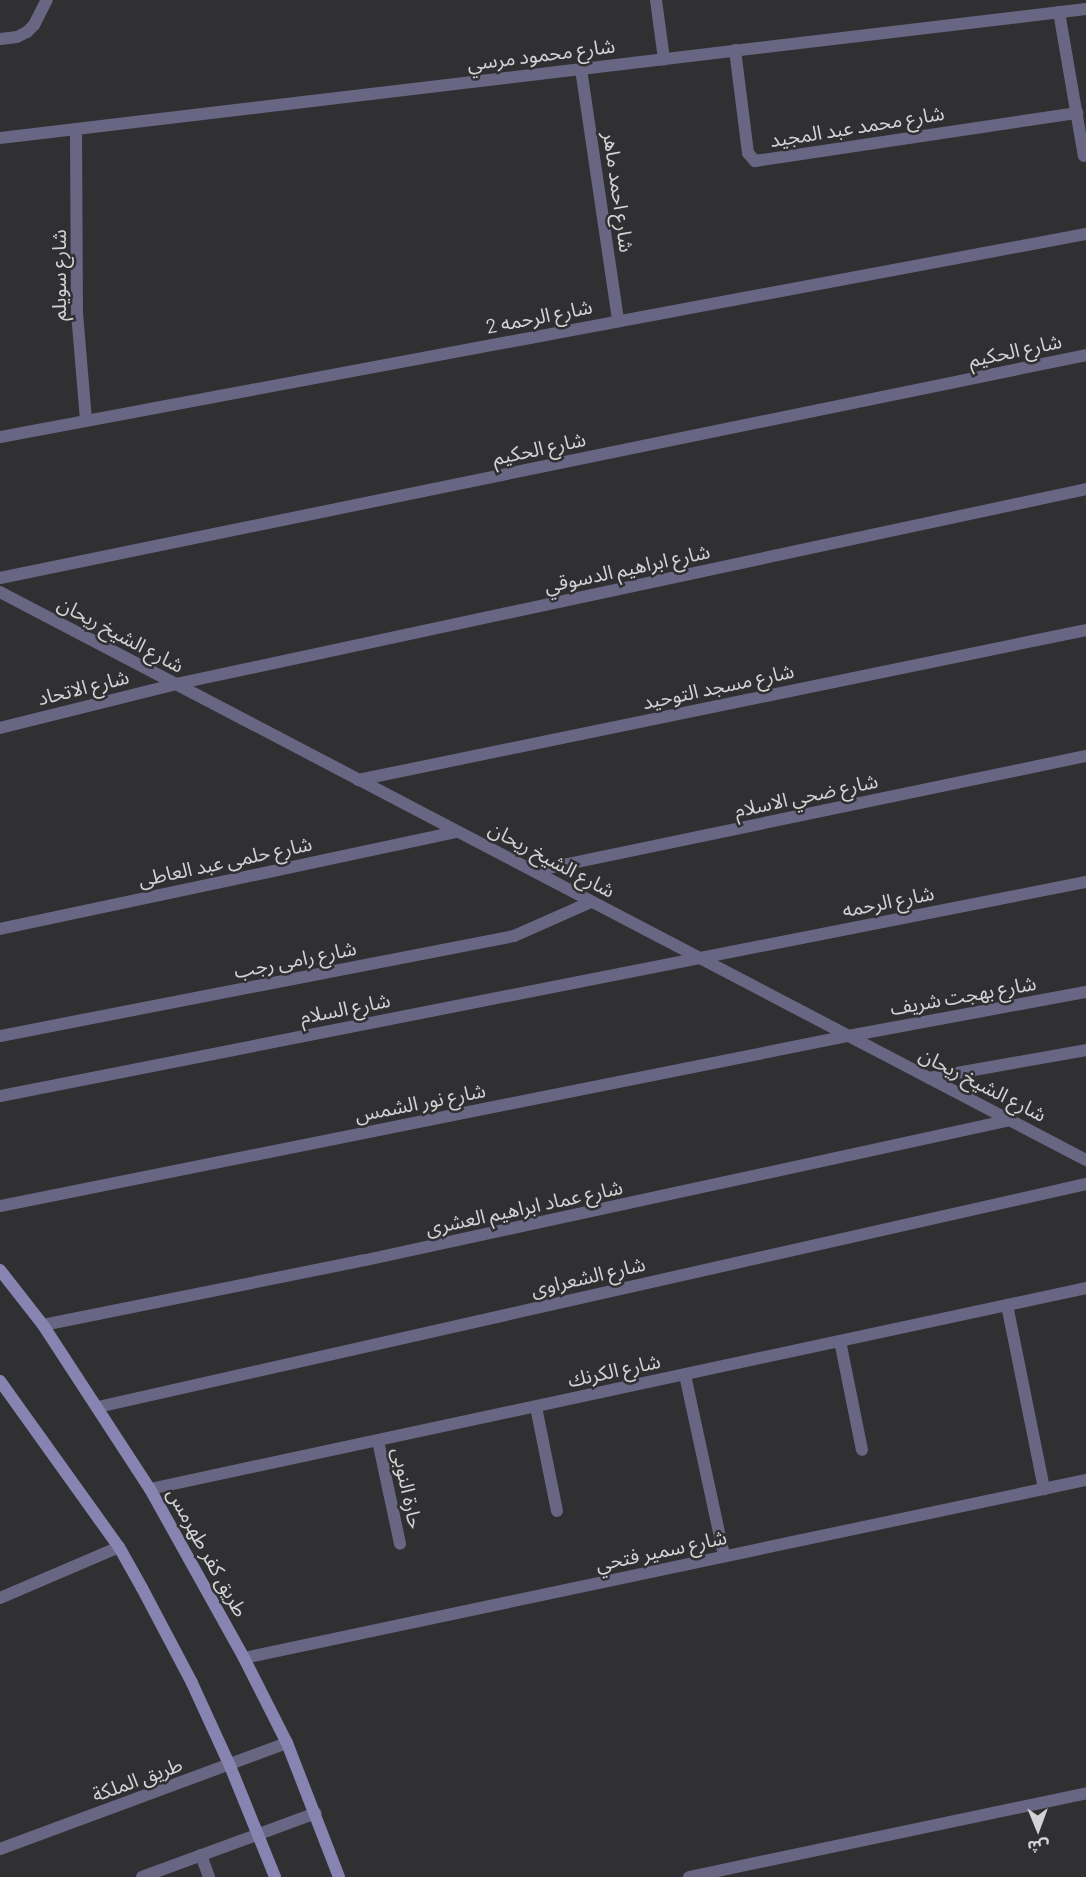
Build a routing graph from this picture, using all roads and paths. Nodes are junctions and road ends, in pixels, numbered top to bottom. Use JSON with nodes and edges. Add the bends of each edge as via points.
{"nodes":[{"id":1,"x":47,"y":0,"type":"edge"},
{"id":2,"x":656,"y":0,"type":"edge"},
{"id":3,"x":1086,"y":9,"type":"edge"},
{"id":4,"x":1059,"y":12,"type":"junction"},
{"id":5,"x":0,"y":39,"type":"edge"},
{"id":6,"x":735,"y":50,"type":"junction"},
{"id":7,"x":664,"y":59,"type":"junction"},
{"id":8,"x":581,"y":69,"type":"junction"},
{"id":9,"x":1077,"y":113,"type":"junction"},
{"id":10,"x":76,"y":129,"type":"junction"},
{"id":11,"x":0,"y":138,"type":"edge"},
{"id":12,"x":1084,"y":156,"type":"edge"},
{"id":13,"x":1086,"y":234,"type":"edge"},
{"id":14,"x":618,"y":321,"type":"junction"},
{"id":15,"x":1086,"y":355,"type":"edge"},
{"id":16,"x":86,"y":421,"type":"junction"},
{"id":17,"x":0,"y":437,"type":"edge"},
{"id":18,"x":1086,"y":489,"type":"edge"},
{"id":19,"x":0,"y":578,"type":"edge"},
{"id":20,"x":0,"y":592,"type":"edge"},
{"id":21,"x":1086,"y":630,"type":"edge"},
{"id":22,"x":176,"y":684,"type":"junction"},
{"id":23,"x":0,"y":728,"type":"edge"},
{"id":24,"x":1086,"y":756,"type":"edge"},
{"id":25,"x":358,"y":780,"type":"junction"},
{"id":26,"x":458,"y":832,"type":"junction"},
{"id":27,"x":534,"y":871,"type":"junction"},
{"id":28,"x":1086,"y":882,"type":"edge"},
{"id":29,"x":591,"y":902,"type":"junction"},
{"id":30,"x":0,"y":929,"type":"edge"},
{"id":31,"x":698,"y":959,"type":"junction"},
{"id":32,"x":1086,"y":992,"type":"edge"},
{"id":33,"x":0,"y":1036,"type":"edge"},
{"id":34,"x":848,"y":1036,"type":"junction"},
{"id":35,"x":1086,"y":1050,"type":"edge"},
{"id":36,"x":929,"y":1078,"type":"junction"},
{"id":37,"x":0,"y":1095,"type":"edge"},
{"id":38,"x":1011,"y":1120,"type":"junction"},
{"id":39,"x":1086,"y":1160,"type":"edge"},
{"id":40,"x":1086,"y":1184,"type":"edge"},
{"id":41,"x":0,"y":1206,"type":"edge"},
{"id":42,"x":0,"y":1270,"type":"edge"},
{"id":43,"x":1086,"y":1288,"type":"edge"},
{"id":44,"x":1007,"y":1305,"type":"junction"},
{"id":45,"x":43,"y":1325,"type":"junction"},
{"id":46,"x":840,"y":1341,"type":"junction"},
{"id":47,"x":685,"y":1375,"type":"junction"},
{"id":48,"x":0,"y":1381,"type":"edge"},
{"id":49,"x":98,"y":1407,"type":"junction"},
{"id":50,"x":536,"y":1407,"type":"junction"},
{"id":51,"x":378,"y":1441,"type":"junction"},
{"id":52,"x":862,"y":1450,"type":"dead end"},
{"id":53,"x":1086,"y":1480,"type":"edge"},
{"id":54,"x":150,"y":1489,"type":"junction"},
{"id":55,"x":1044,"y":1489,"type":"junction"},
{"id":56,"x":557,"y":1511,"type":"dead end"},
{"id":57,"x":400,"y":1544,"type":"dead end"},
{"id":58,"x":119,"y":1547,"type":"junction"},
{"id":59,"x":724,"y":1556,"type":"junction"},
{"id":60,"x":0,"y":1598,"type":"edge"},
{"id":61,"x":244,"y":1658,"type":"junction"},
{"id":62,"x":287,"y":1743,"type":"junction"},
{"id":63,"x":230,"y":1766,"type":"junction"},
{"id":64,"x":1086,"y":1793,"type":"edge"},
{"id":65,"x":316,"y":1813,"type":"junction"},
{"id":66,"x":260,"y":1834,"type":"junction"},
{"id":67,"x":0,"y":1849,"type":"edge"},
{"id":68,"x":201,"y":1855,"type":"junction"},
{"id":69,"x":142,"y":1877,"type":"edge"},
{"id":70,"x":209,"y":1877,"type":"edge"},
{"id":71,"x":275,"y":1877,"type":"edge"},
{"id":72,"x":339,"y":1877,"type":"edge"},
{"id":73,"x":689,"y":1877,"type":"edge"}],
"edges":[{"from":1,"to":5,"type":"street","via":[[27,32]]},
{"from":2,"to":7,"type":"street"},
{"from":3,"to":4,"type":"street","name":"شارع محمود مرسي"},
{"from":4,"to":6,"type":"street","name":"شارع محمود مرسي"},
{"from":4,"to":9,"type":"street"},
{"from":6,"to":7,"type":"street","name":"شارع محمود مرسي"},
{"from":6,"to":9,"type":"street","name":"شارع محمد عبد المجيد","via":[[748,153],[755,161]]},
{"from":7,"to":8,"type":"street","name":"شارع محمود مرسي"},
{"from":8,"to":10,"type":"street","name":"شارع محمود مرسي"},
{"from":8,"to":14,"type":"street","name":"شارع احمد ماهر"},
{"from":9,"to":12,"type":"street"},
{"from":10,"to":11,"type":"street","name":"شارع محمود مرسي"},
{"from":10,"to":16,"type":"street","name":"شارع سويلم","via":[[76,313]]},
{"from":13,"to":14,"type":"street","name":"شارع الرحمه 2"},
{"from":14,"to":16,"type":"street","name":"شارع الرحمه 2"},
{"from":15,"to":19,"type":"street","name":"شارع الحكيم"},
{"from":16,"to":17,"type":"street","name":"شارع الرحمه 2"},
{"from":18,"to":22,"type":"street","name":"شارع ابراهيم الدسوقي"},
{"from":20,"to":22,"type":"street","name":"شارع الشيخ ريحان"},
{"from":21,"to":25,"type":"street","name":"شارع مسجد التوحيد"},
{"from":22,"to":23,"type":"street","name":"شارع الاتحاد"},
{"from":22,"to":25,"type":"street","name":"شارع الشيخ ريحان"},
{"from":24,"to":27,"type":"street","name":"شارع ضحي الاسلام"},
{"from":25,"to":26,"type":"street","name":"شارع الشيخ ريحان"},
{"from":26,"to":27,"type":"street","name":"شارع الشيخ ريحان"},
{"from":26,"to":30,"type":"street","name":"شارع حلمى عبد العاطى"},
{"from":27,"to":29,"type":"street","name":"شارع الشيخ ريحان"},
{"from":28,"to":31,"type":"street","name":"شارع الرحمه"},
{"from":29,"to":31,"type":"street","name":"شارع الشيخ ريحان"},
{"from":29,"to":33,"type":"street","name":"شارع رامى رجب","via":[[514,936]]},
{"from":31,"to":34,"type":"street","name":"شارع الشيخ ريحان"},
{"from":31,"to":37,"type":"street","name":"شارع السلام"},
{"from":32,"to":34,"type":"street","name":"شارع بهجت شريف"},
{"from":34,"to":36,"type":"street","name":"شارع الشيخ ريحان"},
{"from":34,"to":41,"type":"street","name":"شارع نور الشمس"},
{"from":35,"to":36,"type":"street"},
{"from":36,"to":38,"type":"street","name":"شارع الشيخ ريحان"},
{"from":38,"to":39,"type":"street","name":"شارع الشيخ ريحان"},
{"from":38,"to":45,"type":"street","name":"شارع عماد ابراهيم العشرى","via":[[412,1250]]},
{"from":40,"to":49,"type":"street","name":"شارع الشعراوى"},
{"from":42,"to":45,"type":"street","name":"طريق كفر طهرمس"},
{"from":43,"to":44,"type":"street","name":"شارع الكرنك"},
{"from":44,"to":46,"type":"street","name":"شارع الكرنك"},
{"from":44,"to":55,"type":"street"},
{"from":45,"to":49,"type":"street","name":"طريق كفر طهرمس"},
{"from":46,"to":47,"type":"street","name":"شارع الكرنك"},
{"from":46,"to":52,"type":"street"},
{"from":47,"to":50,"type":"street","name":"شارع الكرنك"},
{"from":47,"to":59,"type":"street"},
{"from":48,"to":58,"type":"street"},
{"from":49,"to":54,"type":"street","name":"طريق كفر طهرمس"},
{"from":50,"to":51,"type":"street","name":"شارع الكرنك"},
{"from":50,"to":56,"type":"street"},
{"from":51,"to":54,"type":"street","name":"شارع الكرنك"},
{"from":51,"to":57,"type":"street","name":"حارة النوبى"},
{"from":53,"to":55,"type":"street","name":"شارع سمير فتحي"},
{"from":54,"to":61,"type":"street","name":"طريق كفر طهرمس"},
{"from":55,"to":59,"type":"street","name":"شارع سمير فتحي"},
{"from":58,"to":60,"type":"street"},
{"from":58,"to":63,"type":"street","via":[[192,1683]]},
{"from":59,"to":61,"type":"street","name":"شارع سمير فتحي"},
{"from":61,"to":62,"type":"street","name":"طريق كفر طهرمس"},
{"from":62,"to":63,"type":"street","name":"طريق الملكة"},
{"from":62,"to":65,"type":"street","name":"طريق كفر طهرمس"},
{"from":63,"to":66,"type":"street"},
{"from":63,"to":67,"type":"street","name":"طريق الملكة"},
{"from":64,"to":73,"type":"street"},
{"from":65,"to":66,"type":"street"},
{"from":65,"to":72,"type":"street","name":"طريق كفر طهرمس"},
{"from":66,"to":68,"type":"street"},
{"from":66,"to":71,"type":"street"},
{"from":68,"to":69,"type":"street"},
{"from":68,"to":70,"type":"street"}]}
